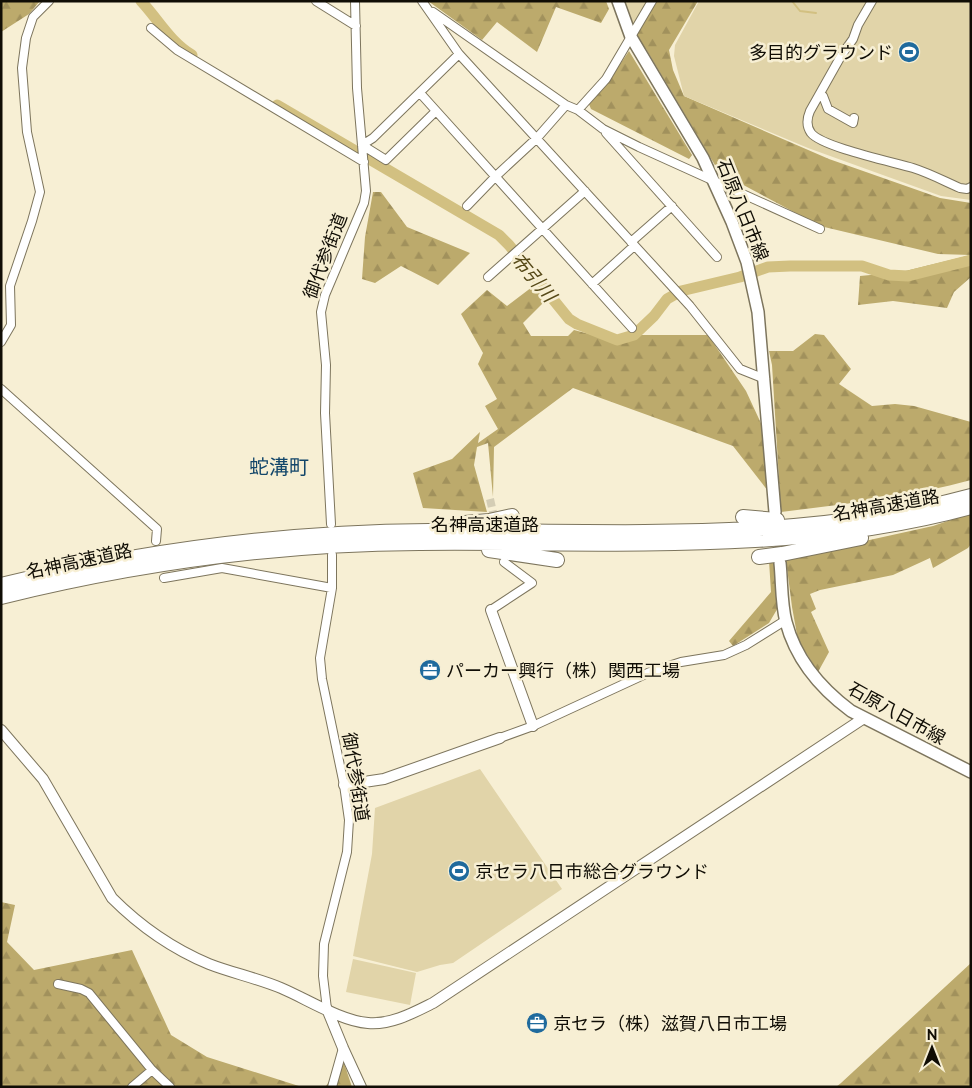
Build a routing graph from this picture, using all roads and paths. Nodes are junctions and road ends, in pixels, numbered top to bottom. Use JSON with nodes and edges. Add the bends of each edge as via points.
{"nodes":[{"id":1,"x":49,"y":1,"type":"edge"},
{"id":2,"x":316,"y":1,"type":"edge"},
{"id":3,"x":354,"y":1,"type":"edge"},
{"id":4,"x":418,"y":1,"type":"edge"},
{"id":5,"x":422,"y":1,"type":"edge"},
{"id":6,"x":618,"y":1,"type":"edge"},
{"id":7,"x":652,"y":1,"type":"edge"},
{"id":8,"x":872,"y":1,"type":"edge"},
{"id":9,"x":428,"y":8,"type":"junction"},
{"id":10,"x":356,"y":26,"type":"junction"},
{"id":11,"x":151,"y":28,"type":"dead end"},
{"id":12,"x":631,"y":37,"type":"junction"},
{"id":13,"x":459,"y":54,"type":"junction"},
{"id":14,"x":420,"y":94,"type":"junction"},
{"id":15,"x":820,"y":95,"type":"junction"},
{"id":16,"x":566,"y":105,"type":"junction"},
{"id":17,"x":578,"y":110,"type":"junction"},
{"id":18,"x":436,"y":111,"type":"junction"},
{"id":19,"x":854,"y":118,"type":"dead end"},
{"id":20,"x":603,"y":129,"type":"junction"},
{"id":21,"x":538,"y":138,"type":"junction"},
{"id":22,"x":363,"y":154,"type":"junction"},
{"id":23,"x":496,"y":176,"type":"junction"},
{"id":24,"x":713,"y":180,"type":"junction"},
{"id":25,"x":971,"y":187,"type":"edge"},
{"id":26,"x":585,"y":191,"type":"junction"},
{"id":27,"x":467,"y":206,"type":"dead end"},
{"id":28,"x":672,"y":206,"type":"junction"},
{"id":29,"x":820,"y":229,"type":"dead end"},
{"id":30,"x":543,"y":230,"type":"junction"},
{"id":31,"x":632,"y":244,"type":"junction"},
{"id":32,"x":717,"y":258,"type":"dead end"},
{"id":33,"x":488,"y":277,"type":"dead end"},
{"id":34,"x":592,"y":284,"type":"junction"},
{"id":35,"x":632,"y":328,"type":"dead end"},
{"id":36,"x":1,"y":342,"type":"edge"},
{"id":37,"x":764,"y":379,"type":"junction"},
{"id":38,"x":1,"y":389,"type":"edge"},
{"id":39,"x":971,"y":496,"type":"edge"},
{"id":40,"x":971,"y":509,"type":"edge"},
{"id":41,"x":775,"y":512,"type":"dead end"},
{"id":42,"x":512,"y":516,"type":"dead end"},
{"id":43,"x":743,"y":517,"type":"dead end"},
{"id":44,"x":331,"y":524,"type":"dead end"},
{"id":45,"x":813,"y":524,"type":"junction"},
{"id":46,"x":344,"y":534,"type":"junction"},
{"id":47,"x":156,"y":541,"type":"dead end"},
{"id":48,"x":416,"y":543,"type":"junction"},
{"id":49,"x":332,"y":555,"type":"dead end"},
{"id":50,"x":759,"y":557,"type":"dead end"},
{"id":51,"x":557,"y":560,"type":"dead end"},
{"id":52,"x":504,"y":562,"type":"dead end"},
{"id":53,"x":780,"y":564,"type":"dead end"},
{"id":54,"x":164,"y":578,"type":"dead end"},
{"id":55,"x":1,"y":585,"type":"edge"},
{"id":56,"x":332,"y":588,"type":"junction"},
{"id":57,"x":1,"y":597,"type":"edge"},
{"id":58,"x":491,"y":610,"type":"joint"},
{"id":59,"x":786,"y":620,"type":"junction"},
{"id":60,"x":864,"y":718,"type":"junction"},
{"id":61,"x":533,"y":726,"type":"junction"},
{"id":62,"x":1,"y":730,"type":"edge"},
{"id":63,"x":500,"y":738,"type":"joint"},
{"id":64,"x":971,"y":772,"type":"edge"},
{"id":65,"x":344,"y":785,"type":"junction"},
{"id":66,"x":58,"y":984,"type":"dead end"},
{"id":67,"x":328,"y":1009,"type":"junction"},
{"id":68,"x":343,"y":1048,"type":"junction"},
{"id":69,"x":152,"y":1070,"type":"junction"},
{"id":70,"x":132,"y":1087,"type":"edge"},
{"id":71,"x":170,"y":1087,"type":"edge"},
{"id":72,"x":332,"y":1087,"type":"edge"},
{"id":73,"x":361,"y":1087,"type":"edge"}],
"edges":[{"from":1,"to":36,"type":"street","via":[[34,17],[26,38],[22,68],[27,132],[40,192],[10,286],[11,324]]},
{"from":2,"to":10,"type":"street"},
{"from":3,"to":10,"type":"street","name":"御代参街道"},
{"from":4,"to":9,"type":"street"},
{"from":5,"to":9,"type":"street"},
{"from":6,"to":12,"type":"main road","name":"石原八日市線"},
{"from":7,"to":12,"type":"street"},
{"from":8,"to":15,"type":"street"},
{"from":9,"to":13,"type":"street"},
{"from":9,"to":16,"type":"street"},
{"from":10,"to":22,"type":"street","name":"御代参街道"},
{"from":11,"to":22,"type":"street","via":[[177,50]]},
{"from":12,"to":17,"type":"street","via":[[606,78]]},
{"from":12,"to":24,"type":"main road","name":"石原八日市線"},
{"from":13,"to":14,"type":"street"},
{"from":13,"to":21,"type":"street"},
{"from":14,"to":18,"type":"street"},
{"from":14,"to":22,"type":"street","via":[[373,138]]},
{"from":15,"to":19,"type":"street","via":[[824,96],[828,109],[853,123]]},
{"from":15,"to":25,"type":"street","via":[[807,120],[812,134],[845,150],[915,169],[960,188]]},
{"from":16,"to":17,"type":"street"},
{"from":16,"to":21,"type":"street"},
{"from":17,"to":20,"type":"street"},
{"from":18,"to":22,"type":"street","via":[[386,160]]},
{"from":18,"to":23,"type":"street"},
{"from":20,"to":24,"type":"street"},
{"from":20,"to":28,"type":"street"},
{"from":21,"to":23,"type":"street"},
{"from":21,"to":26,"type":"street"},
{"from":22,"to":44,"type":"street","name":"御代参街道","via":[[364,203],[325,295],[321,312]]},
{"from":23,"to":27,"type":"street"},
{"from":23,"to":30,"type":"street"},
{"from":24,"to":29,"type":"street"},
{"from":24,"to":37,"type":"main road","name":"石原八日市線","via":[[750,273],[758,312]]},
{"from":26,"to":30,"type":"street"},
{"from":26,"to":31,"type":"street"},
{"from":28,"to":31,"type":"street"},
{"from":28,"to":32,"type":"street"},
{"from":30,"to":33,"type":"street"},
{"from":30,"to":34,"type":"street"},
{"from":31,"to":34,"type":"street"},
{"from":31,"to":37,"type":"street","via":[[678,293],[740,369]]},
{"from":34,"to":35,"type":"street"},
{"from":37,"to":41,"type":"main road","name":"石原八日市線"},
{"from":38,"to":47,"type":"street","via":[[156,529]]},
{"from":39,"to":45,"type":"highway","name":"名神高速道路","via":[[916,509]]},
{"from":40,"to":48,"type":"highway","name":"名神高速道路","via":[[872,528],[754,540]]},
{"from":40,"to":50,"type":"highway","via":[[893,531]]},
{"from":42,"to":46,"type":"highway"},
{"from":43,"to":45,"type":"highway","via":[[797,519]]},
{"from":45,"to":46,"type":"highway","name":"名神高速道路","via":[[619,532]]},
{"from":46,"to":55,"type":"highway","name":"名神高速道路","via":[[171,551]]},
{"from":48,"to":51,"type":"highway"},
{"from":48,"to":57,"type":"highway","name":"名神高速道路","via":[[246,552],[113,572]]},
{"from":49,"to":56,"type":"street","name":"御代参街道"},
{"from":52,"to":58,"type":"street","via":[[532,583]]},
{"from":53,"to":59,"type":"main road","name":"石原八日市線"},
{"from":54,"to":56,"type":"street","via":[[222,568]]},
{"from":56,"to":65,"type":"street","name":"御代参街道","via":[[321,665],[324,698]]},
{"from":58,"to":61,"type":"street"},
{"from":59,"to":60,"type":"main road","name":"石原八日市線","via":[[807,669],[833,698]]},
{"from":59,"to":61,"type":"street","via":[[724,655],[681,662],[650,672]]},
{"from":60,"to":64,"type":"main road","name":"石原八日市線"},
{"from":60,"to":67,"type":"street","via":[[433,1003],[403,1017],[369,1023],[346,1020]]},
{"from":61,"to":63,"type":"street"},
{"from":62,"to":67,"type":"street","via":[[43,779],[112,898],[127,913],[162,939],[209,964],[279,987]]},
{"from":63,"to":65,"type":"street","via":[[384,779]]},
{"from":65,"to":67,"type":"street","name":"御代参街道","via":[[347,852],[324,944],[323,976]]},
{"from":66,"to":69,"type":"street","via":[[89,993]]},
{"from":67,"to":68,"type":"street","name":"御代参街道"},
{"from":68,"to":72,"type":"street"},
{"from":68,"to":73,"type":"street","name":"御代参街道"},
{"from":69,"to":70,"type":"street"},
{"from":69,"to":71,"type":"street"}]}
